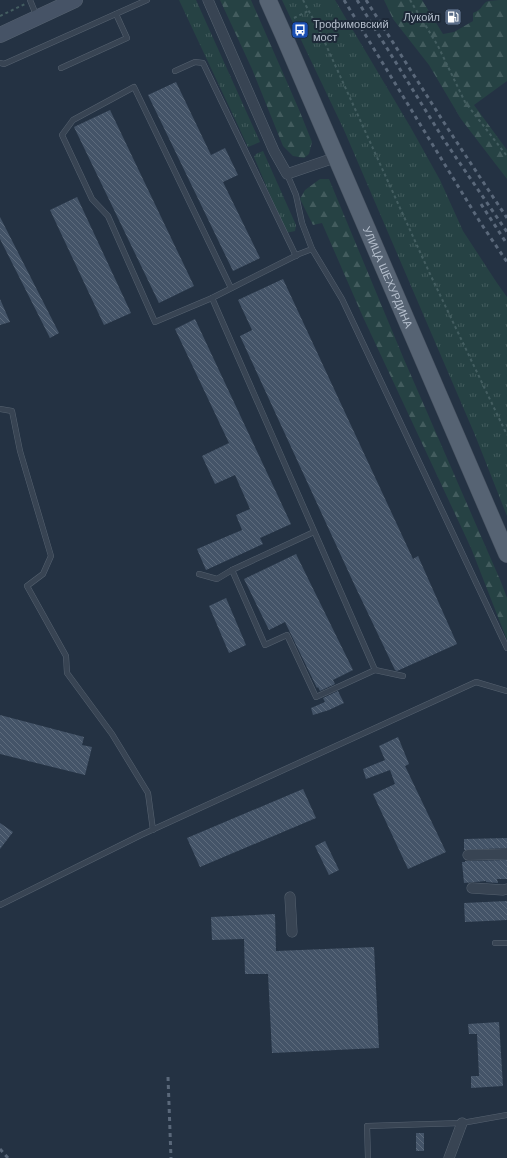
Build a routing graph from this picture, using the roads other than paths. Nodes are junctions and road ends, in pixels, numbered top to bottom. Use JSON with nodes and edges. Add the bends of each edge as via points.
{"nodes":[{"id":1,"x":75,"y":0,"type":"edge"},
{"id":2,"x":147,"y":0,"type":"edge"},
{"id":3,"x":208,"y":0,"type":"edge"},
{"id":4,"x":268,"y":0,"type":"edge"},
{"id":5,"x":30,"y":1,"type":"edge"},
{"id":6,"x":116,"y":14,"type":"junction"},
{"id":7,"x":37,"y":18,"type":"junction"},
{"id":8,"x":0,"y":35,"type":"edge"},
{"id":9,"x":0,"y":63,"type":"edge"},
{"id":10,"x":61,"y":68,"type":"dead end"},
{"id":11,"x":175,"y":71,"type":"dead end"},
{"id":12,"x":337,"y":158,"type":"junction"},
{"id":13,"x":287,"y":174,"type":"junction"},
{"id":14,"x":312,"y":249,"type":"junction"},
{"id":15,"x":296,"y":256,"type":"junction"},
{"id":16,"x":231,"y":288,"type":"junction"},
{"id":17,"x":212,"y":298,"type":"junction"},
{"id":18,"x":0,"y":409,"type":"edge"},
{"id":19,"x":314,"y":532,"type":"junction"},
{"id":20,"x":507,"y":554,"type":"edge"},
{"id":21,"x":232,"y":570,"type":"junction"},
{"id":22,"x":199,"y":574,"type":"dead end"},
{"id":23,"x":507,"y":648,"type":"edge"},
{"id":24,"x":375,"y":670,"type":"junction"},
{"id":25,"x":403,"y":676,"type":"dead end"},
{"id":26,"x":507,"y":691,"type":"edge"},
{"id":27,"x":153,"y":830,"type":"junction"},
{"id":28,"x":507,"y":854,"type":"edge"},
{"id":29,"x":468,"y":855,"type":"dead end"},
{"id":30,"x":472,"y":888,"type":"dead end"},
{"id":31,"x":507,"y":889,"type":"edge"},
{"id":32,"x":290,"y":897,"type":"dead end"},
{"id":33,"x":0,"y":906,"type":"edge"},
{"id":34,"x":292,"y":932,"type":"dead end"},
{"id":35,"x":495,"y":943,"type":"dead end"},
{"id":36,"x":507,"y":943,"type":"edge"},
{"id":37,"x":507,"y":1115,"type":"edge"},
{"id":38,"x":462,"y":1122,"type":"junction"},
{"id":39,"x":368,"y":1158,"type":"edge"},
{"id":40,"x":449,"y":1158,"type":"edge"}],
"edges":[{"from":1,"to":7,"type":"street"},
{"from":2,"to":6,"type":"lane"},
{"from":3,"to":13,"type":"street","via":[[274,151]]},
{"from":4,"to":12,"type":"main road","name":"УЛИЦА ШЕХУРДИНА"},
{"from":5,"to":7,"type":"lane"},
{"from":6,"to":9,"type":"lane","via":[[4,64]]},
{"from":6,"to":10,"type":"lane","via":[[127,38]]},
{"from":7,"to":8,"type":"street"},
{"from":11,"to":15,"type":"lane","via":[[195,62],[203,62]]},
{"from":12,"to":13,"type":"street"},
{"from":12,"to":20,"type":"main road","name":"УЛИЦА ШЕХУРДИНА"},
{"from":13,"to":14,"type":"lane"},
{"from":14,"to":15,"type":"lane"},
{"from":14,"to":23,"type":"lane","via":[[342,299]]},
{"from":15,"to":16,"type":"lane"},
{"from":16,"to":17,"type":"lane"},
{"from":16,"to":17,"type":"lane","via":[[134,87],[73,120],[62,135],[92,199],[108,216],[155,322]]},
{"from":17,"to":19,"type":"lane"},
{"from":18,"to":27,"type":"lane","via":[[12,412],[20,451],[51,556],[43,574],[27,586],[66,656],[67,673],[112,734],[148,793]]},
{"from":19,"to":21,"type":"lane"},
{"from":19,"to":24,"type":"lane"},
{"from":21,"to":22,"type":"lane","via":[[217,579]]},
{"from":21,"to":24,"type":"lane","via":[[265,645],[287,635],[316,697]]},
{"from":24,"to":25,"type":"lane"},
{"from":26,"to":27,"type":"lane","via":[[476,682]]},
{"from":27,"to":33,"type":"lane"},
{"from":28,"to":29,"type":"street"},
{"from":30,"to":31,"type":"street"},
{"from":32,"to":34,"type":"street"},
{"from":35,"to":36,"type":"lane"},
{"from":37,"to":38,"type":"lane"},
{"from":38,"to":39,"type":"lane","via":[[367,1126]]},
{"from":38,"to":40,"type":"street"}]}
